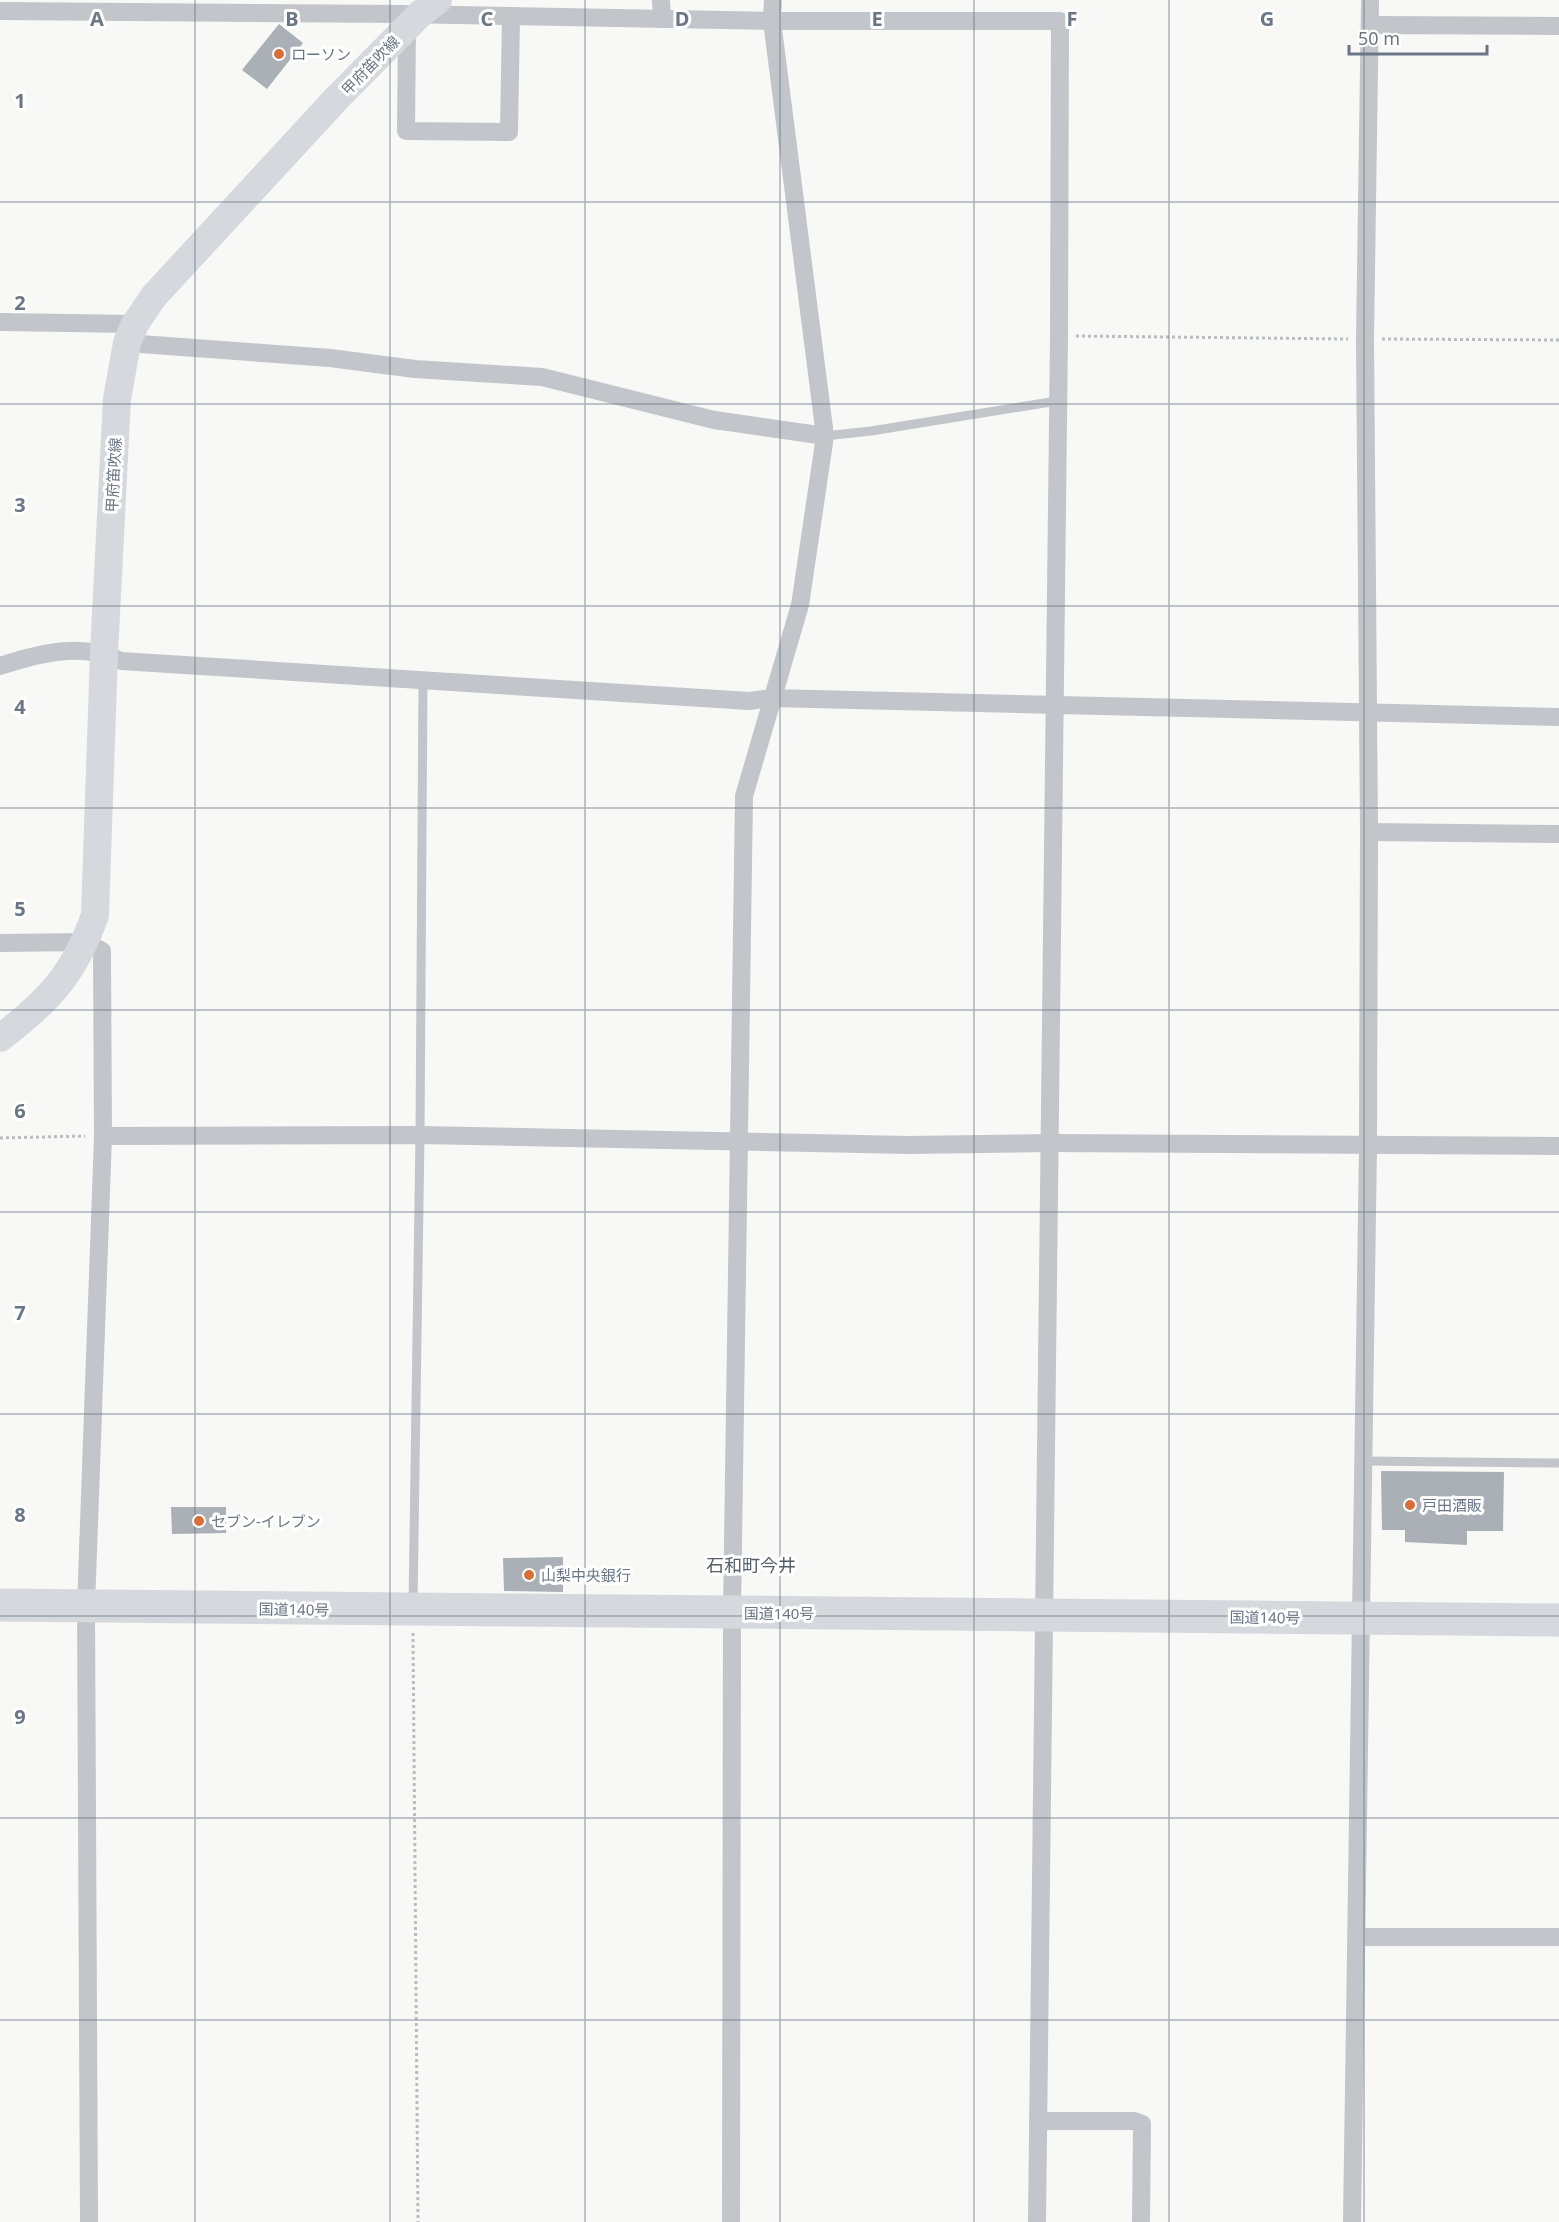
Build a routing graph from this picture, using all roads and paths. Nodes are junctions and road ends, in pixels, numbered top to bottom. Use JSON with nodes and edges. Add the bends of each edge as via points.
{"nodes":[{"id":1,"x":661,"y":0,"type":"edge"},
{"id":2,"x":773,"y":0,"type":"edge"},
{"id":3,"x":1370,"y":0,"type":"edge"},
{"id":4,"x":0,"y":11,"type":"edge"},
{"id":5,"x":414,"y":11,"type":"edge"},
{"id":6,"x":511,"y":16,"type":"junction"},
{"id":7,"x":662,"y":19,"type":"junction"},
{"id":8,"x":772,"y":21,"type":"junction"},
{"id":9,"x":1371,"y":25,"type":"junction"},
{"id":10,"x":1559,"y":26,"type":"edge"},
{"id":11,"x":0,"y":322,"type":"edge"},
{"id":12,"x":131,"y":334,"type":"junction"},
{"id":13,"x":1059,"y":335,"type":"junction"},
{"id":14,"x":1365,"y":339,"type":"junction"},
{"id":15,"x":1559,"y":340,"type":"edge"},
{"id":16,"x":1057,"y":401,"type":"junction"},
{"id":17,"x":825,"y":436,"type":"junction"},
{"id":18,"x":104,"y":653,"type":"junction"},
{"id":19,"x":0,"y":666,"type":"edge"},
{"id":20,"x":423,"y":681,"type":"junction"},
{"id":21,"x":772,"y":698,"type":"junction"},
{"id":22,"x":1054,"y":704,"type":"junction"},
{"id":23,"x":1367,"y":712,"type":"junction"},
{"id":24,"x":1559,"y":717,"type":"edge"},
{"id":25,"x":1369,"y":832,"type":"junction"},
{"id":26,"x":1559,"y":834,"type":"edge"},
{"id":27,"x":86,"y":942,"type":"junction"},
{"id":28,"x":0,"y":943,"type":"edge"},
{"id":29,"x":0,"y":1038,"type":"edge"},
{"id":30,"x":420,"y":1135,"type":"junction"},
{"id":31,"x":103,"y":1136,"type":"junction"},
{"id":32,"x":0,"y":1138,"type":"edge"},
{"id":33,"x":738,"y":1141,"type":"junction"},
{"id":34,"x":1050,"y":1143,"type":"junction"},
{"id":35,"x":1368,"y":1146,"type":"junction"},
{"id":36,"x":1559,"y":1146,"type":"edge"},
{"id":37,"x":1363,"y":1461,"type":"junction"},
{"id":38,"x":1559,"y":1463,"type":"edge"},
{"id":39,"x":0,"y":1605,"type":"edge"},
{"id":40,"x":86,"y":1606,"type":"junction"},
{"id":41,"x":413,"y":1610,"type":"junction"},
{"id":42,"x":732,"y":1612,"type":"junction"},
{"id":43,"x":1045,"y":1615,"type":"junction"},
{"id":44,"x":1361,"y":1618,"type":"junction"},
{"id":45,"x":1559,"y":1620,"type":"edge"},
{"id":46,"x":1358,"y":1937,"type":"junction"},
{"id":47,"x":1559,"y":1937,"type":"edge"},
{"id":48,"x":1038,"y":2121,"type":"junction"},
{"id":49,"x":89,"y":2222,"type":"edge"},
{"id":50,"x":418,"y":2222,"type":"edge"},
{"id":51,"x":732,"y":2222,"type":"edge"},
{"id":52,"x":1037,"y":2222,"type":"edge"},
{"id":53,"x":1142,"y":2222,"type":"edge"},
{"id":54,"x":1352,"y":2222,"type":"edge"}],
"edges":[{"from":1,"to":7,"type":"street"},
{"from":2,"to":8,"type":"street"},
{"from":3,"to":9,"type":"street"},
{"from":4,"to":5,"type":"street"},
{"from":5,"to":6,"type":"street"},
{"from":5,"to":6,"type":"street","via":[[406,131],[509,132]]},
{"from":5,"to":12,"type":"main road","name":"甲府笛吹線","via":[[154,296]]},
{"from":6,"to":7,"type":"street"},
{"from":7,"to":8,"type":"street"},
{"from":8,"to":13,"type":"street","via":[[1060,21]]},
{"from":8,"to":17,"type":"street"},
{"from":9,"to":10,"type":"street"},
{"from":9,"to":14,"type":"street"},
{"from":11,"to":12,"type":"street"},
{"from":12,"to":17,"type":"street","via":[[415,369],[542,377],[714,420]]},
{"from":12,"to":18,"type":"main road","name":"甲府笛吹線","via":[[117,399]]},
{"from":13,"to":14,"type":"path"},
{"from":13,"to":16,"type":"street"},
{"from":14,"to":15,"type":"path"},
{"from":14,"to":23,"type":"street"},
{"from":16,"to":17,"type":"lane"},
{"from":16,"to":22,"type":"street"},
{"from":17,"to":21,"type":"street","via":[[800,605]]},
{"from":18,"to":19,"type":"street","via":[[78,649]]},
{"from":18,"to":20,"type":"street","via":[[121,661]]},
{"from":18,"to":27,"type":"main road","name":"甲府笛吹線","via":[[95,915]]},
{"from":20,"to":21,"type":"street","via":[[750,701]]},
{"from":20,"to":30,"type":"lane"},
{"from":21,"to":22,"type":"street"},
{"from":21,"to":33,"type":"street","via":[[744,796]]},
{"from":22,"to":23,"type":"street"},
{"from":22,"to":34,"type":"street"},
{"from":23,"to":24,"type":"street"},
{"from":23,"to":25,"type":"street"},
{"from":25,"to":26,"type":"street"},
{"from":25,"to":35,"type":"street"},
{"from":27,"to":28,"type":"street"},
{"from":27,"to":29,"type":"main road","name":"甲府笛吹線","via":[[54,991]]},
{"from":27,"to":31,"type":"street","via":[[102,951]]},
{"from":30,"to":31,"type":"street"},
{"from":30,"to":33,"type":"street"},
{"from":30,"to":41,"type":"lane"},
{"from":31,"to":32,"type":"path"},
{"from":31,"to":40,"type":"street"},
{"from":33,"to":34,"type":"street"},
{"from":33,"to":42,"type":"street"},
{"from":34,"to":35,"type":"street"},
{"from":34,"to":43,"type":"street"},
{"from":35,"to":36,"type":"street"},
{"from":35,"to":37,"type":"street"},
{"from":37,"to":38,"type":"lane"},
{"from":37,"to":44,"type":"street"},
{"from":39,"to":40,"type":"highway","name":"国道140号"},
{"from":40,"to":41,"type":"highway","name":"国道140号"},
{"from":40,"to":49,"type":"street"},
{"from":41,"to":42,"type":"highway","name":"国道140号"},
{"from":41,"to":50,"type":"path"},
{"from":42,"to":43,"type":"highway","name":"国道140号"},
{"from":42,"to":51,"type":"street"},
{"from":43,"to":44,"type":"highway","name":"国道140号"},
{"from":43,"to":48,"type":"street"},
{"from":44,"to":45,"type":"highway","name":"国道140号"},
{"from":44,"to":46,"type":"street"},
{"from":46,"to":47,"type":"street"},
{"from":46,"to":54,"type":"street"},
{"from":48,"to":52,"type":"street"},
{"from":48,"to":53,"type":"street","via":[[1142,2124]]}]}
